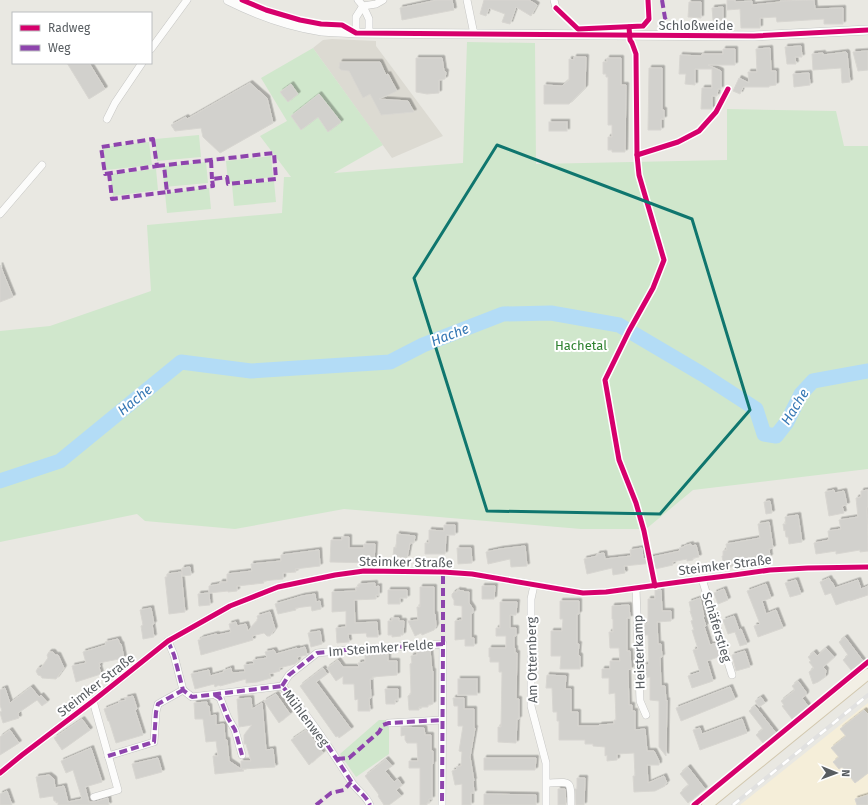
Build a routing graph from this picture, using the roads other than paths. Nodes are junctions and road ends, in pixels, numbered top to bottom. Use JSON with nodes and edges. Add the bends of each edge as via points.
{"nodes":[{"id":1,"x":186,"y":0,"type":"edge"},
{"id":2,"x":228,"y":0,"type":"edge"},
{"id":3,"x":358,"y":0,"type":"edge"},
{"id":4,"x":383,"y":0,"type":"edge"},
{"id":5,"x":467,"y":0,"type":"edge"},
{"id":6,"x":554,"y":0,"type":"edge"},
{"id":7,"x":363,"y":6,"type":"junction"},
{"id":8,"x":556,"y":8,"type":"dead end"},
{"id":9,"x":868,"y":30,"type":"edge"},
{"id":10,"x":356,"y":33,"type":"junction"},
{"id":11,"x":369,"y":33,"type":"junction"},
{"id":12,"x":474,"y":34,"type":"junction"},
{"id":13,"x":152,"y":48,"type":"edge"},
{"id":14,"x":141,"y":64,"type":"edge"},
{"id":15,"x":107,"y":119,"type":"dead end"},
{"id":16,"x":42,"y":165,"type":"dead end"},
{"id":17,"x":0,"y":214,"type":"edge"},
{"id":18,"x":868,"y":567,"type":"edge"},
{"id":19,"x":702,"y":579,"type":"junction"},
{"id":20,"x":534,"y":585,"type":"junction"},
{"id":21,"x":636,"y":588,"type":"junction"},
{"id":22,"x":168,"y":641,"type":"junction"},
{"id":23,"x":868,"y":674,"type":"edge"},
{"id":24,"x":732,"y":675,"type":"dead end"},
{"id":25,"x":282,"y":686,"type":"junction"},
{"id":26,"x":184,"y":690,"type":"junction"},
{"id":27,"x":215,"y":695,"type":"junction"},
{"id":28,"x":93,"y":701,"type":"junction"},
{"id":29,"x":646,"y":716,"type":"dead end"},
{"id":30,"x":442,"y":720,"type":"junction"},
{"id":31,"x":389,"y":723,"type":"dead end"},
{"id":32,"x":242,"y":755,"type":"dead end"},
{"id":33,"x":108,"y":756,"type":"junction"},
{"id":34,"x":0,"y":773,"type":"edge"},
{"id":35,"x":547,"y":783,"type":"junction"},
{"id":36,"x":94,"y":797,"type":"dead end"},
{"id":37,"x":370,"y":805,"type":"edge"},
{"id":38,"x":442,"y":805,"type":"edge"},
{"id":39,"x":546,"y":805,"type":"edge"},
{"id":40,"x":571,"y":805,"type":"edge"},
{"id":41,"x":707,"y":805,"type":"edge"}],
"edges":[{"from":1,"to":13,"type":"street"},
{"from":2,"to":10,"type":"street","name":"Schloßweide","via":[[248,10],[300,27]]},
{"from":3,"to":7,"type":"street"},
{"from":4,"to":7,"type":"street"},
{"from":5,"to":12,"type":"street"},
{"from":6,"to":8,"type":"street"},
{"from":7,"to":10,"type":"street","via":[[356,17]]},
{"from":7,"to":11,"type":"street","via":[[369,19]]},
{"from":9,"to":12,"type":"street","name":"Schloßweide","via":[[754,36]]},
{"from":10,"to":11,"type":"street","name":"Schloßweide"},
{"from":11,"to":12,"type":"street","name":"Schloßweide"},
{"from":14,"to":15,"type":"street"},
{"from":16,"to":17,"type":"street"},
{"from":18,"to":19,"type":"street","name":"Steimker Straße","via":[[770,570]]},
{"from":19,"to":21,"type":"street","name":"Steimker Straße"},
{"from":19,"to":24,"type":"street","name":"Schäferstieg"},
{"from":20,"to":21,"type":"street","name":"Steimker Straße","via":[[583,593]]},
{"from":20,"to":22,"type":"street","name":"Steimker Straße","via":[[472,574],[443,572],[364,571],[335,574],[278,587],[230,606]]},
{"from":20,"to":35,"type":"street","name":"Am Otternberg","via":[[531,599],[531,706],[546,763]]},
{"from":21,"to":29,"type":"street","name":"Heisterkamp","via":[[640,701]]},
{"from":22,"to":26,"type":"street"},
{"from":22,"to":28,"type":"street","name":"Steimker Straße"},
{"from":23,"to":41,"type":"main road"},
{"from":25,"to":27,"type":"street","name":"Mühlenweg"},
{"from":25,"to":30,"type":"street","name":"Im Steimker Felde","via":[[289,676],[317,653],[443,644]]},
{"from":25,"to":37,"type":"street","name":"Mühlenweg"},
{"from":26,"to":27,"type":"street","name":"Mühlenweg","via":[[192,697]]},
{"from":26,"to":33,"type":"street","via":[[158,704],[154,742]]},
{"from":27,"to":32,"type":"street","via":[[220,698],[235,730]]},
{"from":28,"to":33,"type":"street","name":"Steimker Straße"},
{"from":28,"to":34,"type":"street","name":"Steimker Straße"},
{"from":30,"to":31,"type":"street"},
{"from":30,"to":38,"type":"street","name":"Im Steimker Felde"},
{"from":33,"to":36,"type":"street","name":"Steimker Straße","via":[[118,790]]},
{"from":35,"to":39,"type":"street","name":"Am Otternberg"},
{"from":35,"to":40,"type":"street","via":[[566,782],[570,785]]}]}
